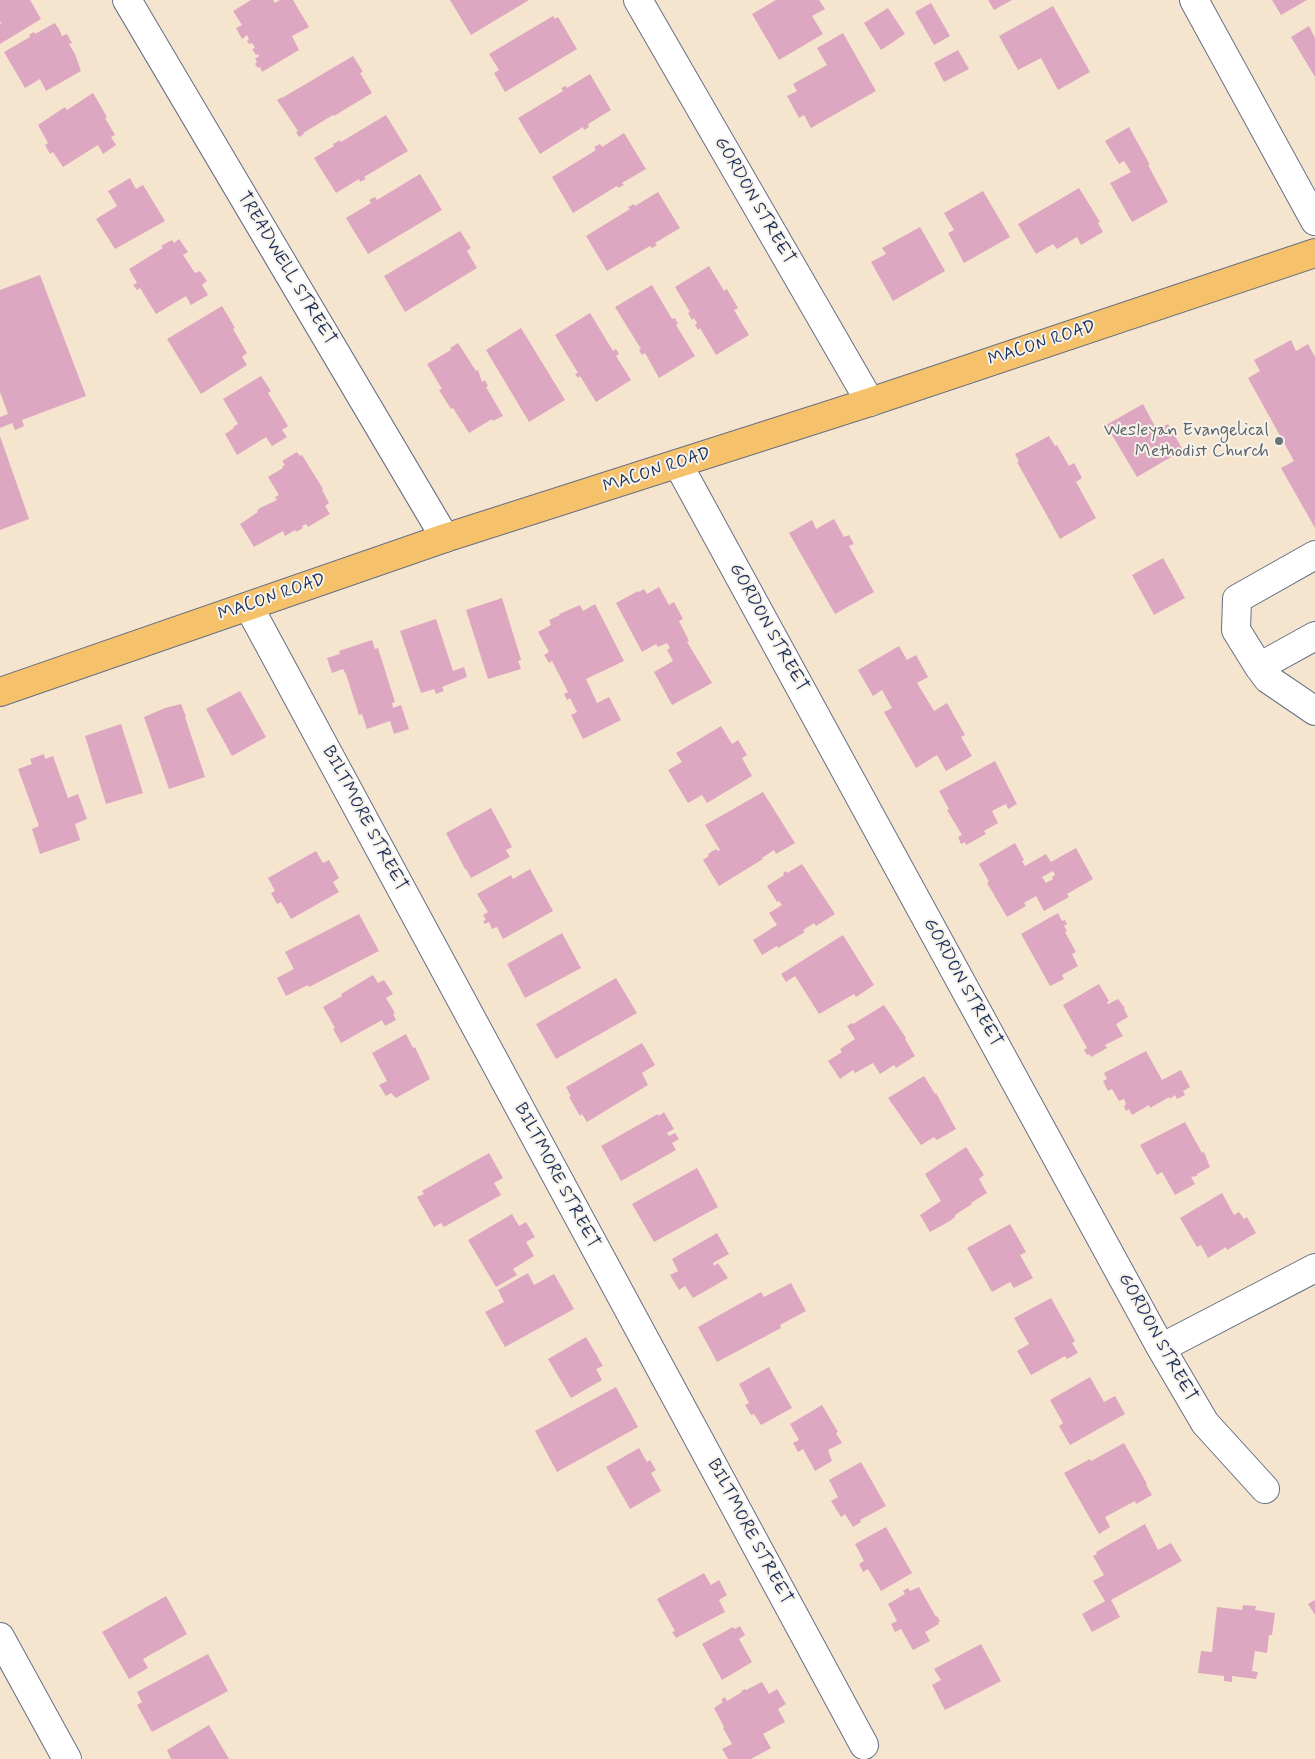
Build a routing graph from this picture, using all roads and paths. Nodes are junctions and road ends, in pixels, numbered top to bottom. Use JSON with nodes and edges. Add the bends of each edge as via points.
{"nodes":[{"id":1,"x":127,"y":0,"type":"edge"},
{"id":2,"x":638,"y":0,"type":"edge"},
{"id":3,"x":1194,"y":0,"type":"edge"},
{"id":4,"x":1315,"y":221,"type":"edge"},
{"id":5,"x":1315,"y":253,"type":"edge"},
{"id":6,"x":870,"y":402,"type":"junction"},
{"id":7,"x":678,"y":464,"type":"junction"},
{"id":8,"x":445,"y":538,"type":"junction"},
{"id":9,"x":1315,"y":555,"type":"edge"},
{"id":10,"x":248,"y":606,"type":"junction"},
{"id":11,"x":1315,"y":636,"type":"edge"},
{"id":12,"x":1259,"y":667,"type":"junction"},
{"id":13,"x":1,"y":690,"type":"edge"},
{"id":14,"x":1315,"y":711,"type":"edge"},
{"id":15,"x":1315,"y":1268,"type":"edge"},
{"id":16,"x":1161,"y":1348,"type":"junction"},
{"id":17,"x":1265,"y":1489,"type":"dead end"},
{"id":18,"x":0,"y":1637,"type":"edge"},
{"id":19,"x":864,"y":1745,"type":"dead end"},
{"id":20,"x":67,"y":1759,"type":"edge"}],
"edges":[{"from":1,"to":8,"type":"street","name":"TREADWELL STREET"},
{"from":2,"to":6,"type":"street","name":"GORDON STREET"},
{"from":3,"to":4,"type":"street"},
{"from":5,"to":6,"type":"main road","name":"MACON ROAD"},
{"from":6,"to":7,"type":"main road","name":"MACON ROAD"},
{"from":7,"to":8,"type":"main road","name":"MACON ROAD"},
{"from":7,"to":16,"type":"street","name":"GORDON STREET"},
{"from":8,"to":10,"type":"main road","name":"MACON ROAD"},
{"from":9,"to":12,"type":"street","via":[[1237,599],[1236,630]]},
{"from":10,"to":13,"type":"main road","name":"MACON ROAD"},
{"from":10,"to":19,"type":"street","name":"BILTMORE STREET"},
{"from":11,"to":12,"type":"street"},
{"from":12,"to":14,"type":"street","via":[[1268,678]]},
{"from":15,"to":16,"type":"street"},
{"from":16,"to":17,"type":"street","name":"GORDON STREET","via":[[1205,1423]]},
{"from":18,"to":20,"type":"street"}]}
